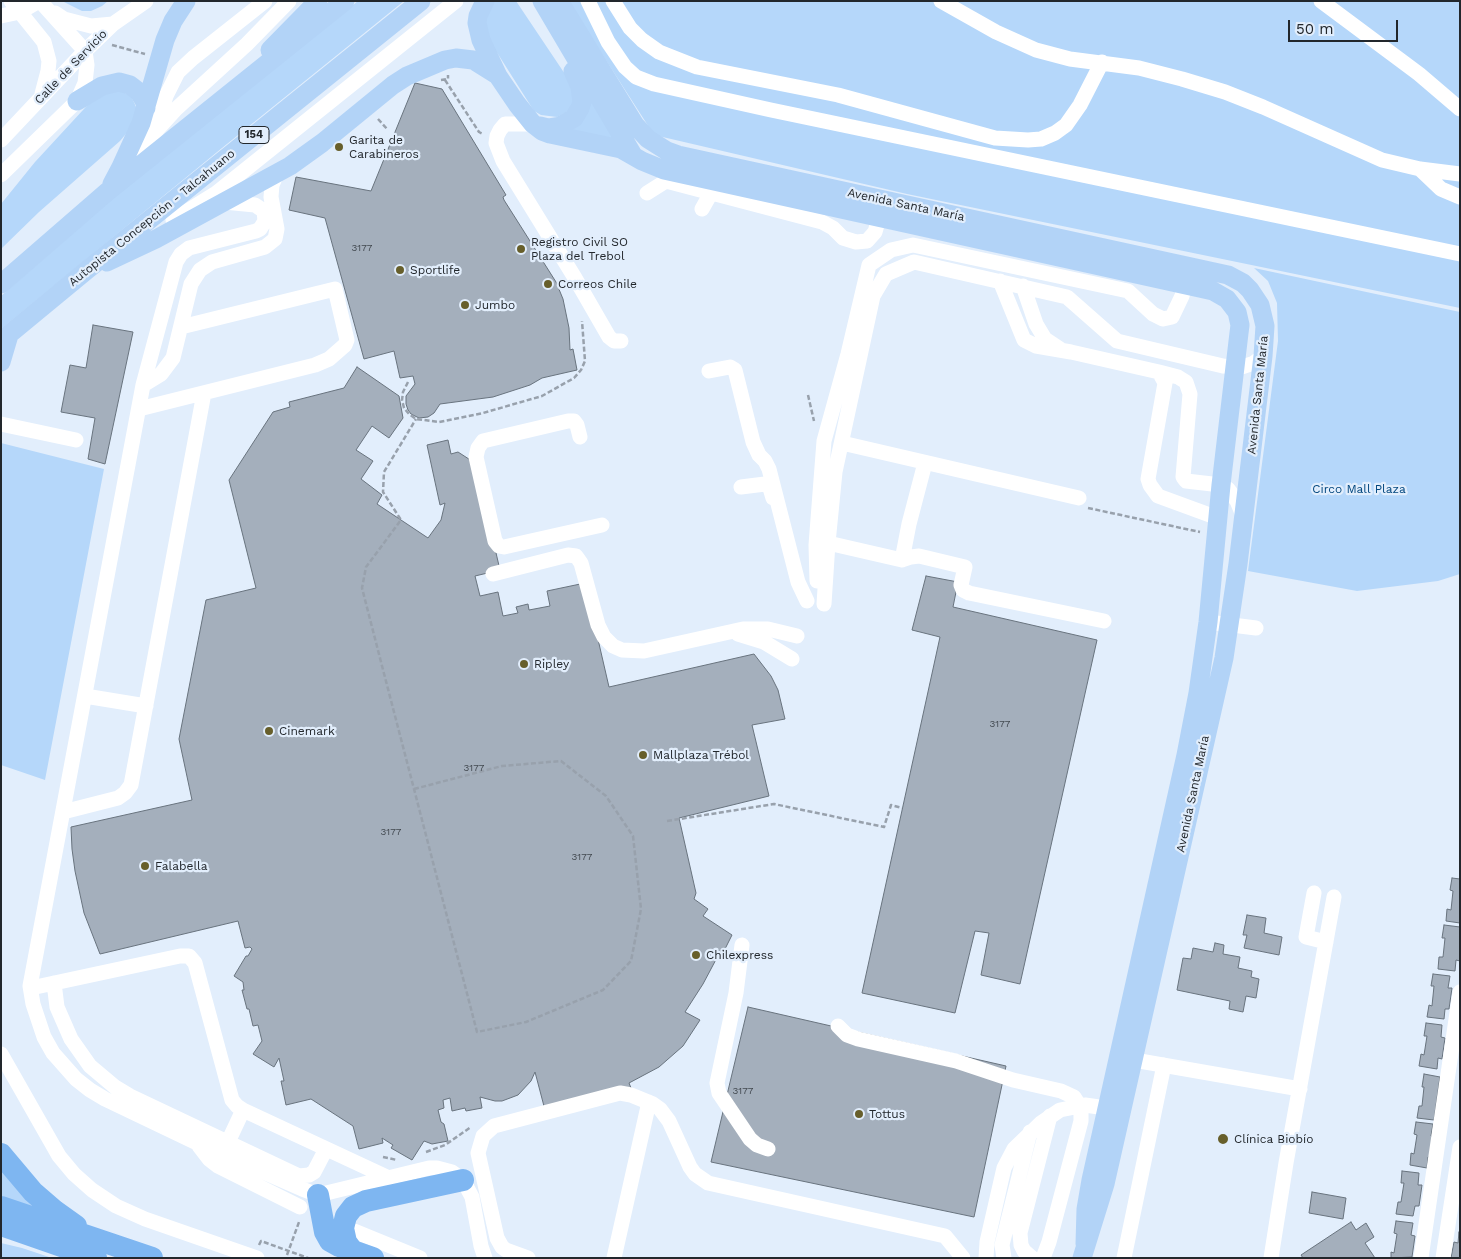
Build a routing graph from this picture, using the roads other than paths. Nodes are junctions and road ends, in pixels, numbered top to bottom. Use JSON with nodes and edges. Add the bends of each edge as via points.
{"nodes":[{"id":1,"x":39,"y":1,"type":"edge"},
{"id":2,"x":146,"y":1,"type":"edge"},
{"id":3,"x":186,"y":1,"type":"edge"},
{"id":4,"x":265,"y":1,"type":"edge"},
{"id":5,"x":289,"y":1,"type":"edge"},
{"id":6,"x":318,"y":1,"type":"edge"},
{"id":7,"x":346,"y":1,"type":"edge"},
{"id":8,"x":421,"y":1,"type":"edge"},
{"id":9,"x":456,"y":1,"type":"edge"},
{"id":10,"x":484,"y":1,"type":"edge"},
{"id":11,"x":588,"y":1,"type":"edge"},
{"id":12,"x":613,"y":1,"type":"edge"},
{"id":13,"x":941,"y":1,"type":"edge"},
{"id":14,"x":1321,"y":1,"type":"edge"},
{"id":15,"x":543,"y":4,"type":"edge"},
{"id":16,"x":15,"y":6,"type":"edge"},
{"id":17,"x":1,"y":16,"type":"edge"},
{"id":18,"x":113,"y":24,"type":"junction"},
{"id":19,"x":90,"y":46,"type":"junction"},
{"id":20,"x":1102,"y":62,"type":"junction"},
{"id":21,"x":498,"y":76,"type":"junction"},
{"id":22,"x":242,"y":85,"type":"junction"},
{"id":23,"x":77,"y":101,"type":"junction"},
{"id":24,"x":36,"y":103,"type":"junction"},
{"id":25,"x":146,"y":108,"type":"junction"},
{"id":26,"x":1460,"y":109,"type":"edge"},
{"id":27,"x":533,"y":124,"type":"junction"},
{"id":28,"x":155,"y":132,"type":"junction"},
{"id":29,"x":1,"y":140,"type":"edge"},
{"id":30,"x":633,"y":155,"type":"junction"},
{"id":31,"x":1420,"y":170,"type":"junction"},
{"id":32,"x":277,"y":173,"type":"junction"},
{"id":33,"x":1460,"y":174,"type":"edge"},
{"id":34,"x":1,"y":175,"type":"edge"},
{"id":35,"x":107,"y":192,"type":"junction"},
{"id":36,"x":647,"y":193,"type":"dead end"},
{"id":37,"x":711,"y":193,"type":"junction"},
{"id":38,"x":1460,"y":197,"type":"edge"},
{"id":39,"x":224,"y":202,"type":"junction"},
{"id":40,"x":702,"y":209,"type":"dead end"},
{"id":41,"x":879,"y":218,"type":"junction"},
{"id":42,"x":1460,"y":254,"type":"edge"},
{"id":43,"x":87,"y":270,"type":"junction"},
{"id":44,"x":1000,"y":281,"type":"junction"},
{"id":45,"x":1,"y":284,"type":"edge"},
{"id":46,"x":1185,"y":285,"type":"junction"},
{"id":47,"x":1023,"y":286,"type":"junction"},
{"id":48,"x":181,"y":327,"type":"junction"},
{"id":49,"x":5,"y":338,"type":"edge"},
{"id":50,"x":621,"y":341,"type":"dead end"},
{"id":51,"x":1071,"y":352,"type":"junction"},
{"id":52,"x":1264,"y":356,"type":"junction"},
{"id":53,"x":1,"y":362,"type":"edge"},
{"id":54,"x":1235,"y":367,"type":"junction"},
{"id":55,"x":709,"y":370,"type":"dead end"},
{"id":56,"x":1159,"y":372,"type":"junction"},
{"id":57,"x":143,"y":385,"type":"junction"},
{"id":58,"x":204,"y":393,"type":"junction"},
{"id":59,"x":139,"y":409,"type":"junction"},
{"id":60,"x":1,"y":424,"type":"edge"},
{"id":61,"x":580,"y":437,"type":"dead end"},
{"id":62,"x":76,"y":440,"type":"dead end"},
{"id":63,"x":842,"y":443,"type":"junction"},
{"id":64,"x":926,"y":463,"type":"junction"},
{"id":65,"x":1221,"y":485,"type":"junction"},
{"id":66,"x":741,"y":487,"type":"dead end"},
{"id":67,"x":1079,"y":498,"type":"dead end"},
{"id":68,"x":1218,"y":518,"type":"junction"},
{"id":69,"x":1244,"y":518,"type":"junction"},
{"id":70,"x":602,"y":525,"type":"dead end"},
{"id":71,"x":822,"y":544,"type":"junction"},
{"id":72,"x":902,"y":560,"type":"junction"},
{"id":73,"x":793,"y":563,"type":"junction"},
{"id":74,"x":493,"y":574,"type":"dead end"},
{"id":75,"x":811,"y":601,"type":"junction"},
{"id":76,"x":1104,"y":621,"type":"dead end"},
{"id":77,"x":1208,"y":622,"type":"junction"},
{"id":78,"x":1229,"y":625,"type":"junction"},
{"id":79,"x":1256,"y":628,"type":"dead end"},
{"id":80,"x":724,"y":633,"type":"junction"},
{"id":81,"x":797,"y":636,"type":"dead end"},
{"id":82,"x":792,"y":658,"type":"dead end"},
{"id":83,"x":85,"y":696,"type":"junction"},
{"id":84,"x":146,"y":706,"type":"junction"},
{"id":85,"x":63,"y":812,"type":"junction"},
{"id":86,"x":1314,"y":893,"type":"dead end"},
{"id":87,"x":1334,"y":897,"type":"dead end"},
{"id":88,"x":1326,"y":942,"type":"junction"},
{"id":89,"x":742,"y":945,"type":"dead end"},
{"id":90,"x":54,"y":983,"type":"junction"},
{"id":91,"x":31,"y":988,"type":"junction"},
{"id":92,"x":1460,"y":992,"type":"edge"},
{"id":93,"x":838,"y":1026,"type":"dead end"},
{"id":94,"x":1,"y":1054,"type":"edge"},
{"id":95,"x":1134,"y":1060,"type":"junction"},
{"id":96,"x":1164,"y":1065,"type":"junction"},
{"id":97,"x":1454,"y":1076,"type":"edge"},
{"id":98,"x":1300,"y":1089,"type":"junction"},
{"id":99,"x":649,"y":1102,"type":"junction"},
{"id":100,"x":1106,"y":1108,"type":"junction"},
{"id":101,"x":243,"y":1110,"type":"junction"},
{"id":102,"x":1050,"y":1116,"type":"junction"},
{"id":103,"x":1030,"y":1132,"type":"junction"},
{"id":104,"x":228,"y":1142,"type":"junction"},
{"id":105,"x":197,"y":1143,"type":"junction"},
{"id":106,"x":1460,"y":1147,"type":"edge"},
{"id":107,"x":326,"y":1149,"type":"junction"},
{"id":108,"x":768,"y":1149,"type":"dead end"},
{"id":109,"x":1,"y":1154,"type":"edge"},
{"id":110,"x":1434,"y":1171,"type":"junction"},
{"id":111,"x":1456,"y":1174,"type":"junction"},
{"id":112,"x":389,"y":1178,"type":"junction"},
{"id":113,"x":463,"y":1180,"type":"junction"},
{"id":114,"x":309,"y":1201,"type":"junction"},
{"id":115,"x":1,"y":1207,"type":"edge"},
{"id":116,"x":1,"y":1225,"type":"edge"},
{"id":117,"x":1,"y":1234,"type":"edge"},
{"id":118,"x":44,"y":1240,"type":"junction"},
{"id":119,"x":353,"y":1241,"type":"junction"},
{"id":120,"x":96,"y":1248,"type":"edge"},
{"id":121,"x":1084,"y":1251,"type":"edge"},
{"id":122,"x":257,"y":1254,"type":"edge"},
{"id":123,"x":152,"y":1258,"type":"edge"},
{"id":124,"x":373,"y":1258,"type":"edge"},
{"id":125,"x":420,"y":1258,"type":"edge"},
{"id":126,"x":485,"y":1258,"type":"edge"},
{"id":127,"x":528,"y":1258,"type":"edge"},
{"id":128,"x":614,"y":1258,"type":"edge"},
{"id":129,"x":962,"y":1258,"type":"edge"},
{"id":130,"x":986,"y":1258,"type":"edge"},
{"id":131,"x":1004,"y":1258,"type":"edge"},
{"id":132,"x":1032,"y":1258,"type":"edge"},
{"id":133,"x":1043,"y":1258,"type":"edge"},
{"id":134,"x":1124,"y":1258,"type":"edge"},
{"id":135,"x":1271,"y":1258,"type":"edge"},
{"id":136,"x":1421,"y":1258,"type":"edge"},
{"id":137,"x":1443,"y":1258,"type":"edge"}],
"edges":[{"from":1,"to":16,"type":"street"},
{"from":1,"to":18,"type":"street","via":[[64,19],[92,26]]},
{"from":1,"to":19,"type":"street"},
{"from":2,"to":18,"type":"street","name":"Calle de Servicio"},
{"from":3,"to":25,"type":"main road","via":[[173,21],[159,58]]},
{"from":4,"to":28,"type":"street","via":[[178,72],[166,96]]},
{"from":5,"to":28,"type":"street"},
{"from":6,"to":22,"type":"main road","via":[[266,54]]},
{"from":7,"to":22,"type":"main road"},
{"from":8,"to":43,"type":"main road","name":"Autopista Concepción - Talcahuano","number":"154"},
{"from":9,"to":43,"type":"street","via":[[215,194]]},
{"from":10,"to":21,"type":"main road","via":[[478,16],[478,32]]},
{"from":11,"to":42,"type":"street","via":[[608,42],[625,67],[636,77],[654,84]]},
{"from":12,"to":20,"type":"street","via":[[642,40],[659,52],[689,64],[838,95],[995,138],[1042,139],[1055,133],[1066,125],[1080,105]]},
{"from":13,"to":20,"type":"street","via":[[1036,50],[1070,59]]},
{"from":14,"to":26,"type":"street"},
{"from":15,"to":27,"type":"main road","via":[[578,79],[582,102],[574,118],[560,126],[548,128]]},
{"from":15,"to":30,"type":"main road"},
{"from":15,"to":52,"type":"main road","name":"Avenida Santa María","via":[[635,125],[648,139],[667,151],[678,156],[1228,275],[1243,283],[1260,305],[1265,326]]},
{"from":16,"to":17,"type":"street"},
{"from":16,"to":24,"type":"street","via":[[44,42],[47,51],[46,83]]},
{"from":18,"to":19,"type":"street","name":"Calle de Servicio"},
{"from":19,"to":23,"type":"street","via":[[85,84]]},
{"from":19,"to":24,"type":"street","name":"Calle de Servicio"},
{"from":20,"to":31,"type":"street","via":[[1140,68],[1225,92],[1382,160]]},
{"from":21,"to":27,"type":"main road"},
{"from":21,"to":32,"type":"main road","via":[[473,60],[456,58],[407,76],[322,143]]},
{"from":22,"to":35,"type":"main road"},
{"from":23,"to":25,"type":"main road","via":[[107,83],[119,82],[139,92]]},
{"from":23,"to":34,"type":"street"},
{"from":24,"to":29,"type":"street","name":"Calle de Servicio"},
{"from":25,"to":35,"type":"main road","via":[[134,142]]},
{"from":27,"to":30,"type":"main road","name":"Avenida Santa María","via":[[550,134],[621,149]]},
{"from":27,"to":50,"type":"street","via":[[506,124],[496,143],[503,161],[609,337]]},
{"from":28,"to":35,"type":"street"},
{"from":30,"to":41,"type":"main road","name":"Avenida Santa María","via":[[664,170]]},
{"from":31,"to":33,"type":"street"},
{"from":31,"to":38,"type":"street","via":[[1441,189]]},
{"from":32,"to":39,"type":"main road"},
{"from":32,"to":48,"type":"street","via":[[270,198],[277,229],[275,239],[265,247],[212,262],[200,270],[191,284]]},
{"from":35,"to":45,"type":"main road"},
{"from":36,"to":37,"type":"street","via":[[666,180]]},
{"from":37,"to":40,"type":"street"},
{"from":37,"to":41,"type":"street","via":[[822,222],[843,238],[856,242],[867,241],[875,232]]},
{"from":39,"to":43,"type":"main road","via":[[134,250]]},
{"from":39,"to":57,"type":"street","via":[[255,205],[264,211],[263,225],[256,231],[189,248],[178,258]]},
{"from":41,"to":46,"type":"main road","name":"Avenida Santa María"},
{"from":43,"to":49,"type":"main road","name":"Autopista Concepción - Talcahuano","number":"154"},
{"from":44,"to":47,"type":"street"},
{"from":44,"to":51,"type":"street","via":[[1024,340],[1036,346]]},
{"from":44,"to":63,"type":"street","via":[[914,262],[886,274],[873,296]]},
{"from":46,"to":54,"type":"main road","name":"Avenida Santa María","via":[[1221,295],[1237,312],[1240,325]]},
{"from":46,"to":71,"type":"street","via":[[1172,316],[1163,319],[1128,291],[913,245],[891,250],[869,265],[824,441]]},
{"from":47,"to":51,"type":"street","via":[[1036,324],[1045,339]]},
{"from":47,"to":54,"type":"street","via":[[1067,297],[1117,341]]},
{"from":48,"to":57,"type":"street","via":[[168,367]]},
{"from":48,"to":58,"type":"street","via":[[335,289],[347,340],[329,359]]},
{"from":49,"to":53,"type":"main road"},
{"from":51,"to":56,"type":"street"},
{"from":52,"to":54,"type":"street","via":[[1249,365]]},
{"from":52,"to":69,"type":"main road","name":"Avenida Santa María"},
{"from":54,"to":65,"type":"main road","name":"Avenida Santa María"},
{"from":55,"to":73,"type":"street","via":[[730,367],[735,370],[752,442],[769,469]]},
{"from":56,"to":65,"type":"street","via":[[1186,382],[1190,394],[1183,477],[1186,481]]},
{"from":56,"to":68,"type":"street","via":[[1165,383],[1148,479],[1150,485],[1158,496]]},
{"from":57,"to":59,"type":"street"},
{"from":58,"to":59,"type":"street"},
{"from":58,"to":84,"type":"street"},
{"from":59,"to":83,"type":"street"},
{"from":60,"to":62,"type":"street"},
{"from":61,"to":70,"type":"street","via":[[574,421],[568,421],[483,441],[478,448],[477,467],[495,541],[504,546]]},
{"from":63,"to":64,"type":"street"},
{"from":63,"to":71,"type":"street"},
{"from":64,"to":67,"type":"street"},
{"from":64,"to":72,"type":"street"},
{"from":65,"to":68,"type":"main road","name":"Avenida Santa María"},
{"from":65,"to":69,"type":"street","via":[[1233,495]]},
{"from":66,"to":75,"type":"street","via":[[765,484],[770,488],[797,587]]},
{"from":68,"to":77,"type":"main road","name":"Avenida Santa María"},
{"from":69,"to":78,"type":"main road","name":"Avenida Santa María"},
{"from":71,"to":72,"type":"street"},
{"from":71,"to":73,"type":"street","via":[[810,560]]},
{"from":71,"to":75,"type":"street"},
{"from":72,"to":76,"type":"street","via":[[919,556],[965,567],[963,590]]},
{"from":73,"to":75,"type":"street","via":[[798,582]]},
{"from":74,"to":80,"type":"street","via":[[568,555],[576,556],[581,562],[598,625],[604,637],[622,650],[644,652]]},
{"from":77,"to":78,"type":"street"},
{"from":77,"to":100,"type":"main road","name":"Avenida Santa María","via":[[1186,755]]},
{"from":78,"to":79,"type":"street"},
{"from":78,"to":95,"type":"main road","name":"Avenida Santa María"},
{"from":80,"to":81,"type":"street","via":[[768,629]]},
{"from":80,"to":82,"type":"street","via":[[764,642]]},
{"from":83,"to":84,"type":"street"},
{"from":83,"to":85,"type":"street"},
{"from":84,"to":85,"type":"street","via":[[128,789],[118,798]]},
{"from":85,"to":91,"type":"street"},
{"from":86,"to":88,"type":"street","via":[[1306,937]]},
{"from":87,"to":88,"type":"street"},
{"from":88,"to":98,"type":"street"},
{"from":89,"to":108,"type":"street","via":[[736,993],[717,1083],[719,1093],[750,1139]]},
{"from":90,"to":91,"type":"street"},
{"from":90,"to":101,"type":"street","via":[[189,956],[195,963],[232,1100]]},
{"from":90,"to":104,"type":"street","via":[[57,1007],[70,1039],[102,1077],[130,1096]]},
{"from":91,"to":105,"type":"street","via":[[44,1037],[76,1079],[104,1099]]},
{"from":92,"to":97,"type":"street"},
{"from":93,"to":133,"type":"street","via":[[847,1035],[858,1039],[956,1061],[1013,1080],[1068,1093],[1078,1102],[1081,1121]]},
{"from":94,"to":122,"type":"street","via":[[59,1156],[92,1190],[116,1206],[145,1219]]},
{"from":95,"to":96,"type":"street"},
{"from":95,"to":121,"type":"main road","name":"Avenida Santa María","via":[[1105,1184]]},
{"from":96,"to":98,"type":"street"},
{"from":96,"to":134,"type":"street"},
{"from":97,"to":110,"type":"street"},
{"from":98,"to":135,"type":"street"},
{"from":99,"to":127,"type":"street","via":[[631,1095],[613,1094],[494,1126],[483,1136],[478,1153],[497,1238],[506,1250]]},
{"from":99,"to":128,"type":"street"},
{"from":99,"to":129,"type":"street","via":[[666,1116],[690,1167],[708,1183],[946,1236]]},
{"from":100,"to":102,"type":"street","via":[[1077,1105]]},
{"from":100,"to":121,"type":"main road","name":"Avenida Santa María","via":[[1088,1194]]},
{"from":101,"to":104,"type":"street"},
{"from":101,"to":107,"type":"street"},
{"from":102,"to":103,"type":"street"},
{"from":102,"to":132,"type":"street","via":[[1020,1233],[1021,1245]]},
{"from":103,"to":130,"type":"street","via":[[1014,1149],[1004,1168]]},
{"from":103,"to":131,"type":"street","via":[[1002,1245]]},
{"from":104,"to":107,"type":"street","via":[[304,1176],[314,1172]]},
{"from":105,"to":114,"type":"street"},
{"from":105,"to":114,"type":"street","via":[[218,1166]]},
{"from":106,"to":111,"type":"street"},
{"from":107,"to":112,"type":"street"},
{"from":109,"to":120,"type":"highway","via":[[33,1192]]},
{"from":110,"to":111,"type":"street"},
{"from":110,"to":136,"type":"street"},
{"from":111,"to":137,"type":"street"},
{"from":112,"to":113,"type":"street","via":[[437,1168],[452,1172]]},
{"from":112,"to":114,"type":"street"},
{"from":113,"to":119,"type":"highway","via":[[353,1207],[342,1228],[346,1242]]},
{"from":113,"to":126,"type":"street","via":[[472,1196]]},
{"from":114,"to":119,"type":"highway","via":[[334,1244]]},
{"from":115,"to":120,"type":"highway"},
{"from":116,"to":118,"type":"highway"},
{"from":117,"to":118,"type":"highway"},
{"from":118,"to":120,"type":"highway"},
{"from":119,"to":124,"type":"highway"},
{"from":119,"to":125,"type":"street"},
{"from":120,"to":123,"type":"highway"}]}
